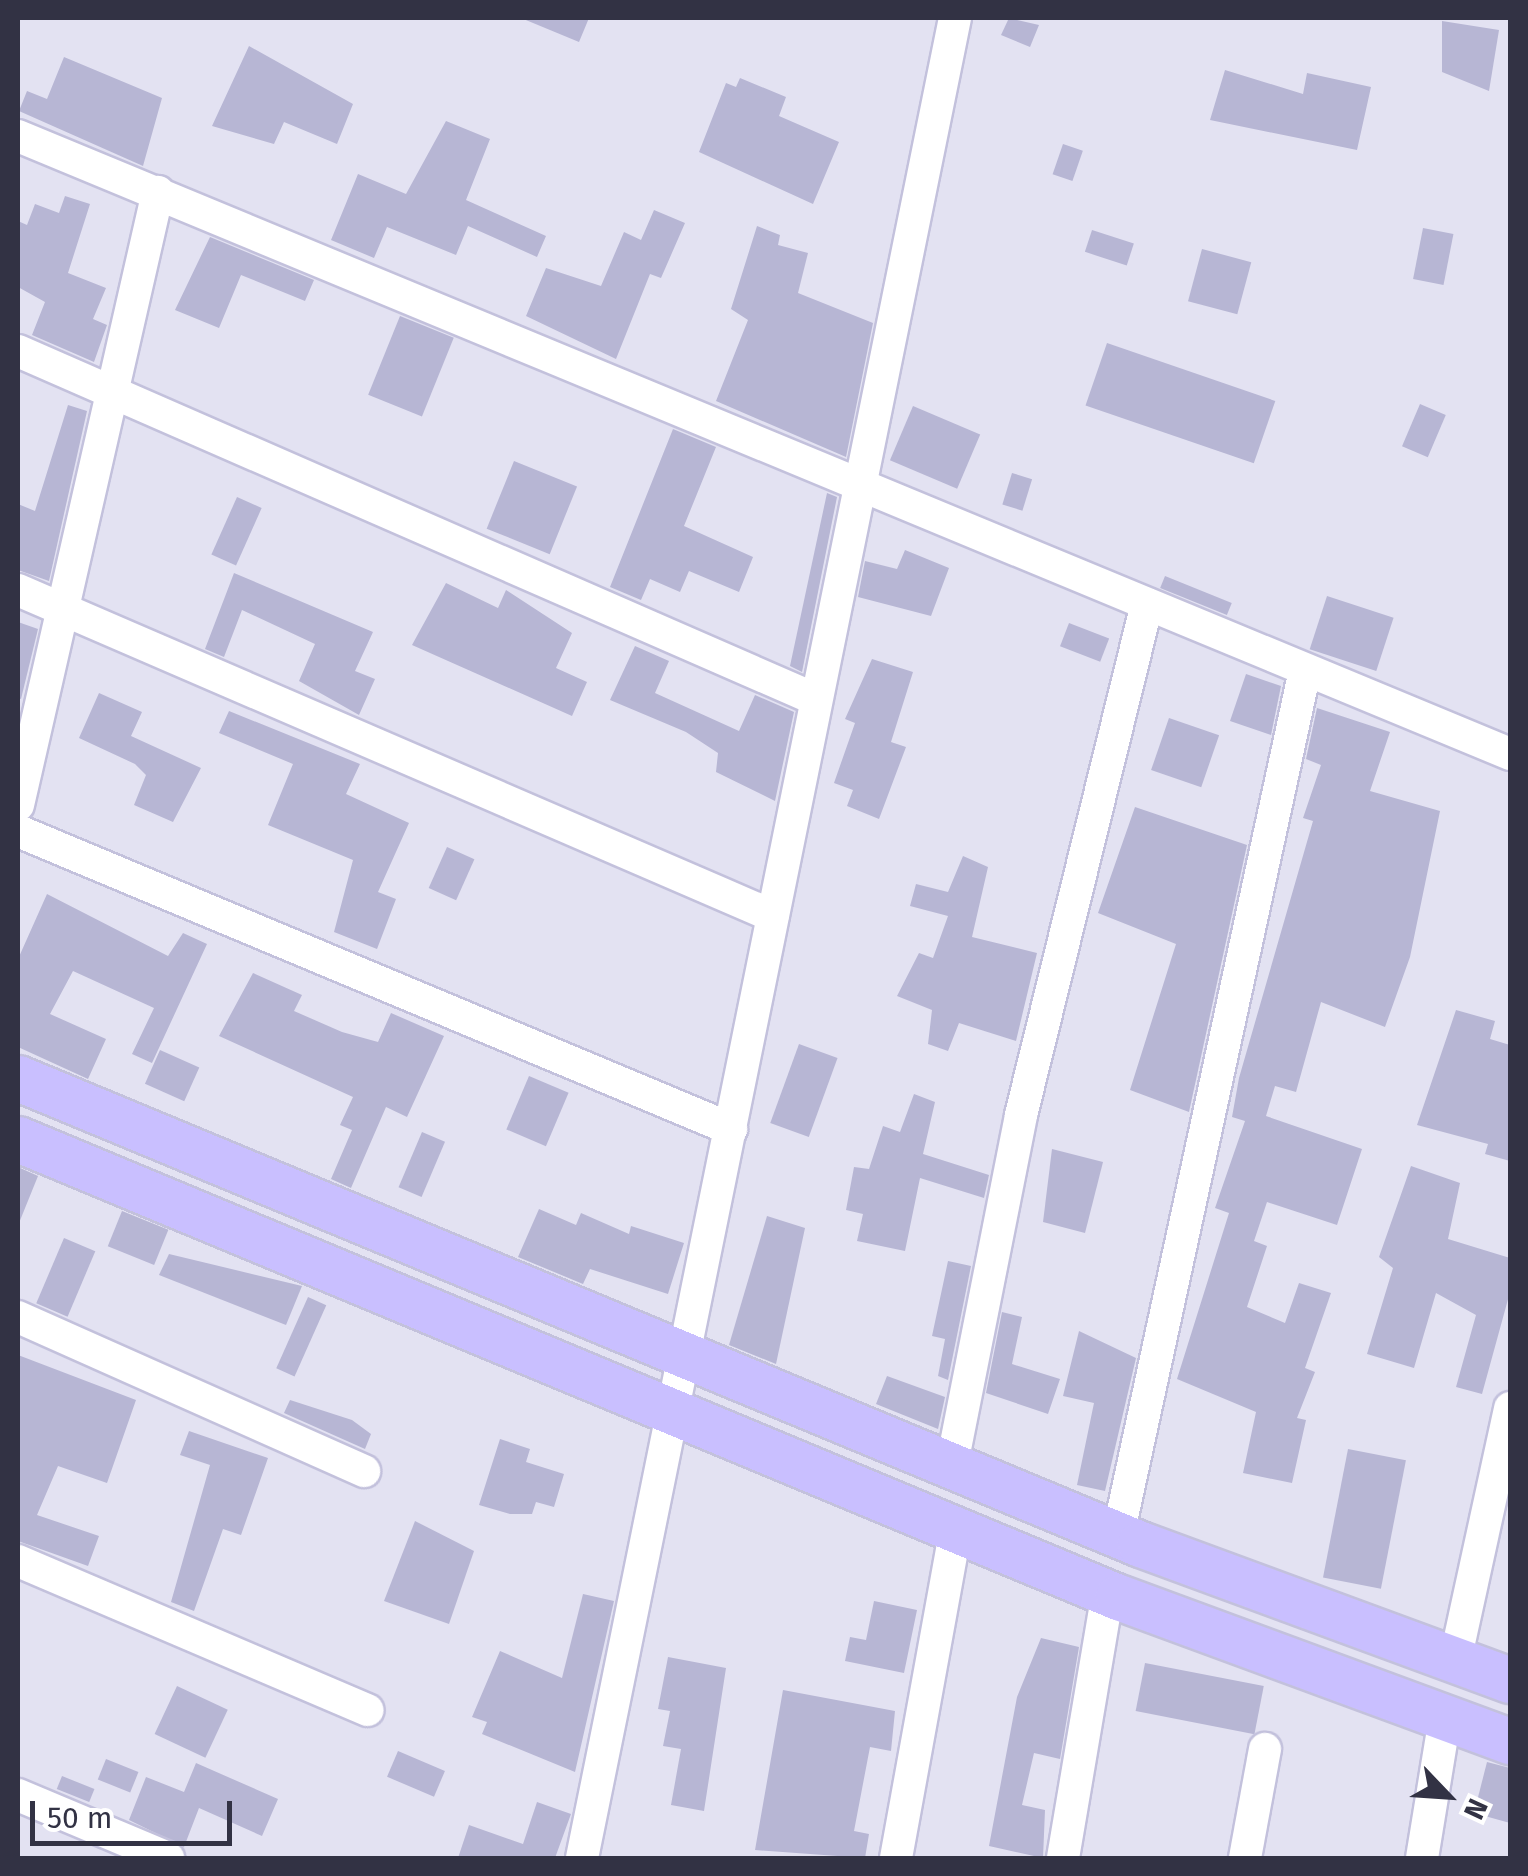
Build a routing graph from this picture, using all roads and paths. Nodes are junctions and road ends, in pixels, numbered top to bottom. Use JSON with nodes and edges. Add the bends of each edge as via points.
{"nodes":[{"id":1,"x":955,"y":18,"type":"edge"},
{"id":2,"x":18,"y":136,"type":"edge"},
{"id":3,"x":158,"y":192,"type":"junction"},
{"id":4,"x":18,"y":350,"type":"edge"},
{"id":5,"x":113,"y":388,"type":"junction"},
{"id":6,"x":858,"y":485,"type":"junction"},
{"id":7,"x":18,"y":590,"type":"edge"},
{"id":8,"x":1147,"y":604,"type":"junction"},
{"id":9,"x":63,"y":608,"type":"junction"},
{"id":10,"x":1306,"y":670,"type":"junction"},
{"id":11,"x":816,"y":699,"type":"junction"},
{"id":12,"x":1510,"y":754,"type":"edge"},
{"id":13,"x":18,"y":805,"type":"edge"},
{"id":14,"x":18,"y":830,"type":"edge"},
{"id":15,"x":773,"y":916,"type":"junction"},
{"id":16,"x":18,"y":1078,"type":"edge"},
{"id":17,"x":732,"y":1129,"type":"junction"},
{"id":18,"x":18,"y":1139,"type":"edge"},
{"id":19,"x":18,"y":1317,"type":"edge"},
{"id":20,"x":687,"y":1354,"type":"junction"},
{"id":21,"x":1510,"y":1408,"type":"edge"},
{"id":22,"x":675,"y":1411,"type":"junction"},
{"id":23,"x":952,"y":1464,"type":"junction"},
{"id":24,"x":364,"y":1472,"type":"dead end"},
{"id":25,"x":956,"y":1528,"type":"junction"},
{"id":26,"x":1118,"y":1535,"type":"junction"},
{"id":27,"x":18,"y":1561,"type":"edge"},
{"id":28,"x":1108,"y":1592,"type":"junction"},
{"id":29,"x":1455,"y":1660,"type":"junction"},
{"id":30,"x":1510,"y":1680,"type":"edge"},
{"id":31,"x":368,"y":1710,"type":"dead end"},
{"id":32,"x":1446,"y":1718,"type":"junction"},
{"id":33,"x":1510,"y":1741,"type":"edge"},
{"id":34,"x":1265,"y":1749,"type":"dead end"},
{"id":35,"x":18,"y":1795,"type":"edge"},
{"id":36,"x":168,"y":1858,"type":"edge"},
{"id":37,"x":582,"y":1858,"type":"edge"},
{"id":38,"x":896,"y":1858,"type":"edge"},
{"id":39,"x":1063,"y":1858,"type":"edge"},
{"id":40,"x":1246,"y":1858,"type":"edge"},
{"id":41,"x":1422,"y":1858,"type":"edge"}],
"edges":[{"from":1,"to":6,"type":"street"},
{"from":2,"to":3,"type":"street"},
{"from":3,"to":5,"type":"street"},
{"from":3,"to":6,"type":"street"},
{"from":4,"to":5,"type":"street"},
{"from":5,"to":9,"type":"street"},
{"from":5,"to":11,"type":"street"},
{"from":6,"to":8,"type":"street"},
{"from":6,"to":11,"type":"street"},
{"from":7,"to":9,"type":"street"},
{"from":8,"to":10,"type":"street"},
{"from":8,"to":23,"type":"street","via":[[1021,1115]]},
{"from":9,"to":13,"type":"street"},
{"from":9,"to":15,"type":"street"},
{"from":10,"to":12,"type":"street"},
{"from":10,"to":26,"type":"street"},
{"from":11,"to":15,"type":"street"},
{"from":14,"to":17,"type":"street"},
{"from":15,"to":17,"type":"street"},
{"from":16,"to":20,"type":"main road"},
{"from":17,"to":20,"type":"street"},
{"from":18,"to":22,"type":"main road"},
{"from":19,"to":24,"type":"street"},
{"from":20,"to":22,"type":"street"},
{"from":20,"to":23,"type":"main road"},
{"from":21,"to":29,"type":"street"},
{"from":22,"to":25,"type":"main road"},
{"from":22,"to":37,"type":"street"},
{"from":23,"to":26,"type":"main road"},
{"from":25,"to":28,"type":"main road"},
{"from":25,"to":38,"type":"street"},
{"from":26,"to":29,"type":"main road"},
{"from":27,"to":31,"type":"street"},
{"from":28,"to":32,"type":"main road"},
{"from":28,"to":39,"type":"street"},
{"from":29,"to":30,"type":"main road"},
{"from":32,"to":33,"type":"main road"},
{"from":32,"to":41,"type":"street"},
{"from":34,"to":40,"type":"street"},
{"from":35,"to":36,"type":"street"}]}
